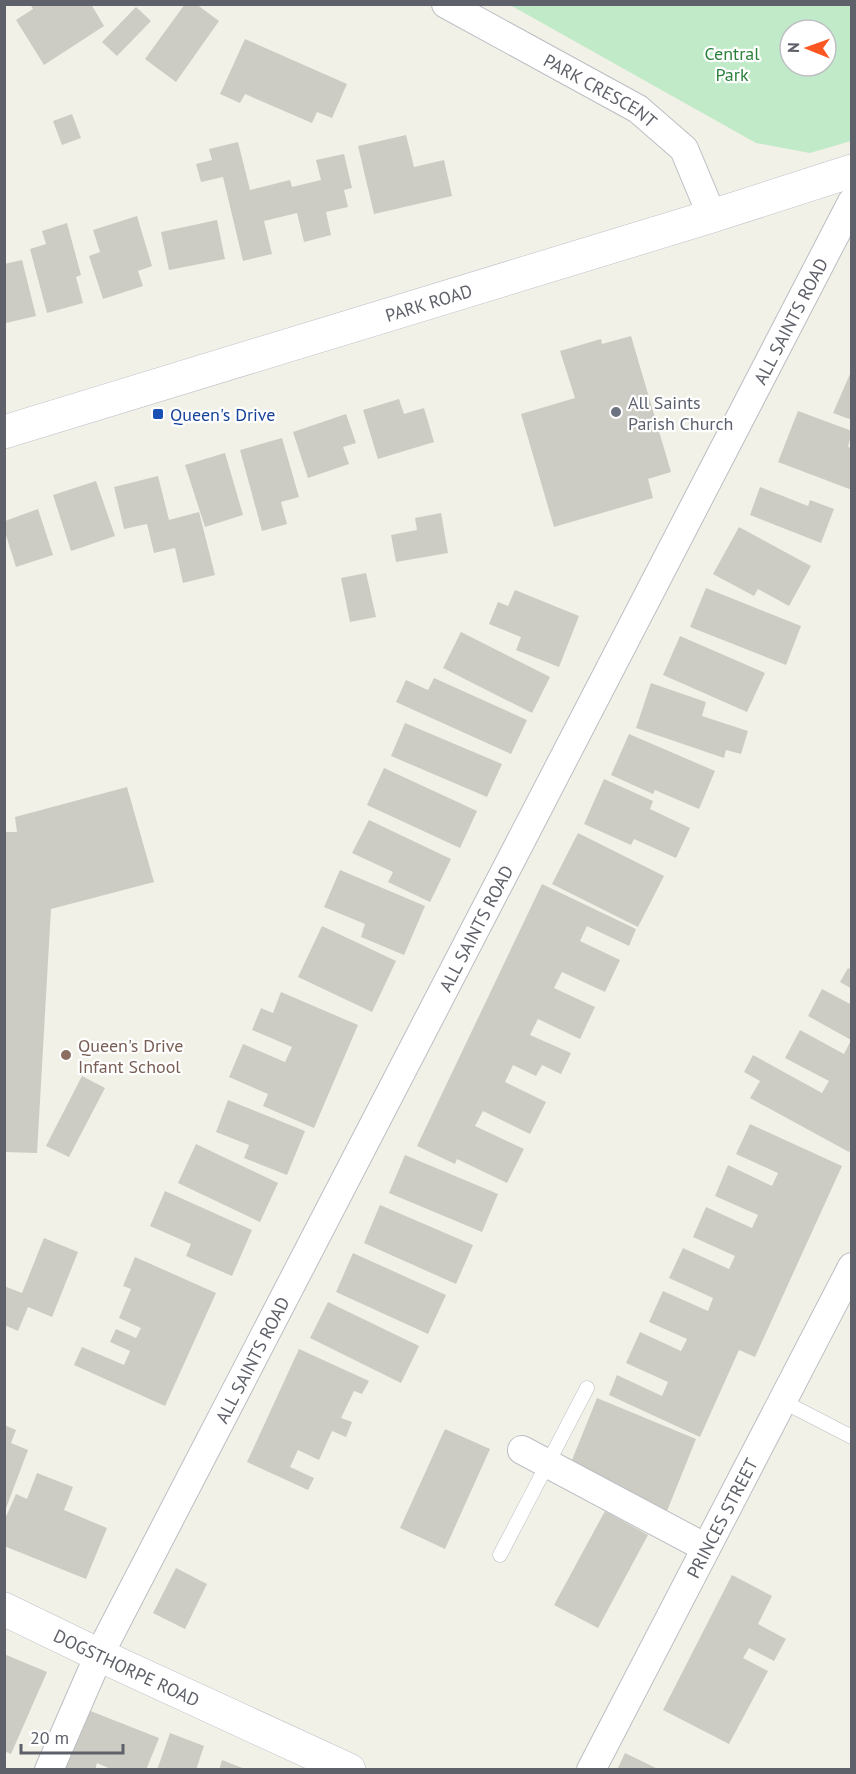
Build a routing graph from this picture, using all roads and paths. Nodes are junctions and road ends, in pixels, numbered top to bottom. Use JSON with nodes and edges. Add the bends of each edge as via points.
{"nodes":[{"id":1,"x":446,"y":4,"type":"edge"},
{"id":2,"x":852,"y":171,"type":"edge"},
{"id":3,"x":852,"y":202,"type":"edge"},
{"id":4,"x":712,"y":216,"type":"junction"},
{"id":5,"x":4,"y":432,"type":"edge"},
{"id":6,"x":852,"y":1267,"type":"edge"},
{"id":7,"x":587,"y":1388,"type":"dead end"},
{"id":8,"x":782,"y":1401,"type":"junction"},
{"id":9,"x":852,"y":1437,"type":"edge"},
{"id":10,"x":522,"y":1450,"type":"dead end"},
{"id":11,"x":547,"y":1463,"type":"junction"},
{"id":12,"x":706,"y":1548,"type":"junction"},
{"id":13,"x":500,"y":1555,"type":"dead end"},
{"id":14,"x":4,"y":1609,"type":"edge"},
{"id":15,"x":99,"y":1655,"type":"junction"},
{"id":16,"x":50,"y":1770,"type":"edge"},
{"id":17,"x":349,"y":1770,"type":"edge"},
{"id":18,"x":591,"y":1770,"type":"edge"}],
"edges":[{"from":1,"to":4,"type":"street","name":"PARK CRESCENT","via":[[638,109],[684,149]]},
{"from":2,"to":4,"type":"street","name":"PARK ROAD"},
{"from":3,"to":15,"type":"street","name":"ALL SAINTS ROAD"},
{"from":4,"to":5,"type":"street","name":"PARK ROAD"},
{"from":6,"to":8,"type":"street","name":"PRINCES STREET"},
{"from":7,"to":11,"type":"lane"},
{"from":8,"to":9,"type":"lane"},
{"from":8,"to":12,"type":"street","name":"PRINCES STREET"},
{"from":10,"to":11,"type":"street"},
{"from":11,"to":12,"type":"street"},
{"from":11,"to":13,"type":"lane"},
{"from":12,"to":18,"type":"street","name":"PRINCES STREET"},
{"from":14,"to":15,"type":"street","name":"DOGSTHORPE ROAD"},
{"from":15,"to":16,"type":"street","name":"ALL SAINTS ROAD"},
{"from":15,"to":17,"type":"street","name":"DOGSTHORPE ROAD"}]}
